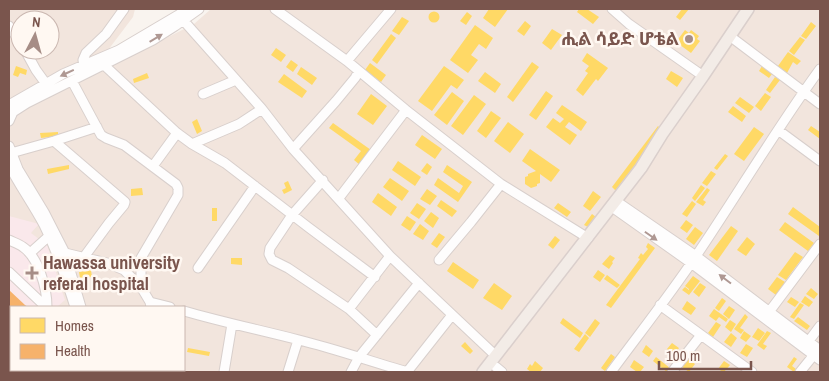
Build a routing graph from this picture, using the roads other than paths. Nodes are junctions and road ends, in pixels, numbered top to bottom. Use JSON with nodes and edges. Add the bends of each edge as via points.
{"nodes":[{"id":1,"x":124,"y":9,"type":"edge"},
{"id":2,"x":187,"y":9,"type":"edge"},
{"id":3,"x":199,"y":9,"type":"edge"},
{"id":4,"x":275,"y":9,"type":"edge"},
{"id":5,"x":391,"y":9,"type":"edge"},
{"id":6,"x":612,"y":9,"type":"edge"},
{"id":7,"x":748,"y":9,"type":"edge"},
{"id":8,"x":756,"y":9,"type":"edge"},
{"id":9,"x":183,"y":20,"type":"junction"},
{"id":10,"x":735,"y":40,"type":"junction"},
{"id":11,"x":31,"y":60,"type":"edge"},
{"id":12,"x":347,"y":61,"type":"junction"},
{"id":13,"x":104,"y":65,"type":"junction"},
{"id":14,"x":84,"y":66,"type":"junction"},
{"id":15,"x":820,"y":69,"type":"edge"},
{"id":16,"x":359,"y":71,"type":"junction"},
{"id":17,"x":703,"y":76,"type":"junction"},
{"id":18,"x":236,"y":80,"type":"junction"},
{"id":19,"x":72,"y":81,"type":"junction"},
{"id":20,"x":48,"y":87,"type":"junction"},
{"id":21,"x":804,"y":91,"type":"junction"},
{"id":22,"x":203,"y":94,"type":"dead end"},
{"id":23,"x":820,"y":104,"type":"edge"},
{"id":24,"x":9,"y":105,"type":"edge"},
{"id":25,"x":262,"y":109,"type":"junction"},
{"id":26,"x":406,"y":110,"type":"junction"},
{"id":27,"x":9,"y":120,"type":"edge"},
{"id":28,"x":97,"y":127,"type":"junction"},
{"id":29,"x":778,"y":130,"type":"junction"},
{"id":30,"x":177,"y":133,"type":"junction"},
{"id":31,"x":54,"y":141,"type":"junction"},
{"id":32,"x":192,"y":144,"type":"junction"},
{"id":33,"x":293,"y":148,"type":"junction"},
{"id":34,"x":10,"y":149,"type":"edge"},
{"id":35,"x":820,"y":161,"type":"edge"},
{"id":36,"x":9,"y":165,"type":"edge"},
{"id":37,"x":152,"y":166,"type":"junction"},
{"id":38,"x":323,"y":180,"type":"junction"},
{"id":39,"x":501,"y":184,"type":"junction"},
{"id":40,"x":254,"y":186,"type":"junction"},
{"id":41,"x":340,"y":198,"type":"junction"},
{"id":42,"x":617,"y":206,"type":"junction"},
{"id":43,"x":292,"y":215,"type":"junction"},
{"id":44,"x":49,"y":236,"type":"junction"},
{"id":45,"x":588,"y":238,"type":"junction"},
{"id":46,"x":9,"y":240,"type":"edge"},
{"id":47,"x":820,"y":244,"type":"edge"},
{"id":48,"x":30,"y":253,"type":"junction"},
{"id":49,"x":65,"y":253,"type":"junction"},
{"id":50,"x":390,"y":256,"type":"junction"},
{"id":51,"x":84,"y":258,"type":"junction"},
{"id":52,"x":439,"y":260,"type":"dead end"},
{"id":53,"x":693,"y":260,"type":"junction"},
{"id":54,"x":198,"y":268,"type":"dead end"},
{"id":55,"x":9,"y":272,"type":"edge"},
{"id":56,"x":374,"y":277,"type":"junction"},
{"id":57,"x":419,"y":283,"type":"junction"},
{"id":58,"x":141,"y":287,"type":"junction"},
{"id":59,"x":151,"y":305,"type":"edge"},
{"id":60,"x":660,"y":305,"type":"junction"},
{"id":61,"x":46,"y":306,"type":"edge"},
{"id":62,"x":47,"y":306,"type":"edge"},
{"id":63,"x":75,"y":306,"type":"edge"},
{"id":64,"x":81,"y":306,"type":"edge"},
{"id":65,"x":349,"y":309,"type":"junction"},
{"id":66,"x":185,"y":311,"type":"edge"},
{"id":67,"x":769,"y":312,"type":"junction"},
{"id":68,"x":452,"y":315,"type":"junction"},
{"id":69,"x":232,"y":324,"type":"junction"},
{"id":70,"x":820,"y":326,"type":"edge"},
{"id":71,"x":377,"y":335,"type":"junction"},
{"id":72,"x":701,"y":335,"type":"junction"},
{"id":73,"x":298,"y":340,"type":"junction"},
{"id":74,"x":806,"y":344,"type":"junction"},
{"id":75,"x":818,"y":353,"type":"edge"},
{"id":76,"x":359,"y":357,"type":"junction"},
{"id":77,"x":496,"y":367,"type":"edge"},
{"id":78,"x":386,"y":370,"type":"edge"},
{"id":79,"x":224,"y":372,"type":"edge"},
{"id":80,"x":288,"y":372,"type":"edge"},
{"id":81,"x":350,"y":372,"type":"edge"},
{"id":82,"x":407,"y":372,"type":"edge"},
{"id":83,"x":483,"y":372,"type":"edge"},
{"id":84,"x":611,"y":372,"type":"edge"},
{"id":85,"x":673,"y":372,"type":"edge"},
{"id":86,"x":752,"y":372,"type":"edge"},
{"id":87,"x":800,"y":372,"type":"edge"}],
"edges":[{"from":1,"to":14,"type":"street","via":[[106,34],[86,53]]},
{"from":2,"to":14,"type":"street"},
{"from":3,"to":9,"type":"street"},
{"from":4,"to":12,"type":"street"},
{"from":5,"to":12,"type":"street"},
{"from":6,"to":17,"type":"street"},
{"from":7,"to":17,"type":"main road"},
{"from":8,"to":10,"type":"main road"},
{"from":13,"to":9,"type":"street","one_way":true,"via":[[153,40]]},
{"from":9,"to":18,"type":"street"},
{"from":10,"to":21,"type":"street"},
{"from":10,"to":42,"type":"main road","via":[[646,171]]},
{"from":11,"to":20,"type":"street"},
{"from":12,"to":16,"type":"street"},
{"from":13,"to":19,"type":"street"},
{"from":13,"to":30,"type":"street"},
{"from":14,"to":20,"type":"street","one_way":true,"via":[[63,74]]},
{"from":15,"to":21,"type":"street"},
{"from":16,"to":26,"type":"street"},
{"from":16,"to":33,"type":"street"},
{"from":17,"to":42,"type":"main road"},
{"from":18,"to":22,"type":"street"},
{"from":18,"to":25,"type":"street"},
{"from":19,"to":20,"type":"street"},
{"from":19,"to":28,"type":"street"},
{"from":20,"to":24,"type":"street"},
{"from":20,"to":27,"type":"street","via":[[13,112]]},
{"from":21,"to":23,"type":"street"},
{"from":21,"to":29,"type":"street"},
{"from":25,"to":32,"type":"street","via":[[239,124]]},
{"from":25,"to":33,"type":"street"},
{"from":26,"to":39,"type":"street"},
{"from":26,"to":41,"type":"street"},
{"from":28,"to":31,"type":"street"},
{"from":28,"to":37,"type":"street","via":[[101,135],[124,145]]},
{"from":29,"to":35,"type":"street"},
{"from":29,"to":53,"type":"street"},
{"from":30,"to":32,"type":"street"},
{"from":30,"to":37,"type":"street"},
{"from":31,"to":34,"type":"street"},
{"from":31,"to":51,"type":"street","via":[[125,202]]},
{"from":32,"to":40,"type":"street","via":[[225,163]]},
{"from":33,"to":38,"type":"street"},
{"from":34,"to":49,"type":"street"},
{"from":36,"to":44,"type":"street"},
{"from":37,"to":58,"type":"street","via":[[176,184],[178,195],[141,258]]},
{"from":38,"to":41,"type":"street"},
{"from":38,"to":43,"type":"street"},
{"from":39,"to":45,"type":"street"},
{"from":39,"to":52,"type":"street"},
{"from":40,"to":43,"type":"street"},
{"from":40,"to":54,"type":"street"},
{"from":41,"to":50,"type":"street"},
{"from":42,"to":45,"type":"main road"},
{"from":42,"to":53,"type":"street"},
{"from":42,"to":77,"type":"main road"},
{"from":43,"to":56,"type":"street"},
{"from":43,"to":65,"type":"street","via":[[270,248],[272,260]]},
{"from":44,"to":48,"type":"street"},
{"from":44,"to":63,"type":"street"},
{"from":45,"to":77,"type":"main road"},
{"from":46,"to":48,"type":"street"},
{"from":47,"to":67,"type":"street"},
{"from":48,"to":62,"type":"street","via":[[43,280]]},
{"from":49,"to":51,"type":"street"},
{"from":49,"to":64,"type":"street"},
{"from":50,"to":56,"type":"street"},
{"from":50,"to":57,"type":"street"},
{"from":51,"to":58,"type":"street","via":[[124,270]]},
{"from":53,"to":60,"type":"street"},
{"from":67,"to":53,"type":"street","one_way":true},
{"from":53,"to":74,"type":"street"},
{"from":55,"to":61,"type":"street"},
{"from":56,"to":65,"type":"street"},
{"from":57,"to":68,"type":"street"},
{"from":57,"to":71,"type":"street"},
{"from":58,"to":59,"type":"street"},
{"from":60,"to":72,"type":"street"},
{"from":60,"to":84,"type":"street"},
{"from":65,"to":71,"type":"street"},
{"from":66,"to":69,"type":"street"},
{"from":67,"to":74,"type":"street"},
{"from":68,"to":77,"type":"street"},
{"from":68,"to":82,"type":"street"},
{"from":69,"to":73,"type":"street"},
{"from":69,"to":79,"type":"street"},
{"from":70,"to":74,"type":"street"},
{"from":71,"to":76,"type":"street"},
{"from":72,"to":85,"type":"street"},
{"from":72,"to":86,"type":"street"},
{"from":73,"to":76,"type":"street"},
{"from":73,"to":80,"type":"street"},
{"from":74,"to":75,"type":"street"},
{"from":75,"to":87,"type":"street"},
{"from":76,"to":78,"type":"street"},
{"from":76,"to":81,"type":"street"},
{"from":77,"to":83,"type":"main road"},
{"from":78,"to":82,"type":"street"}]}
